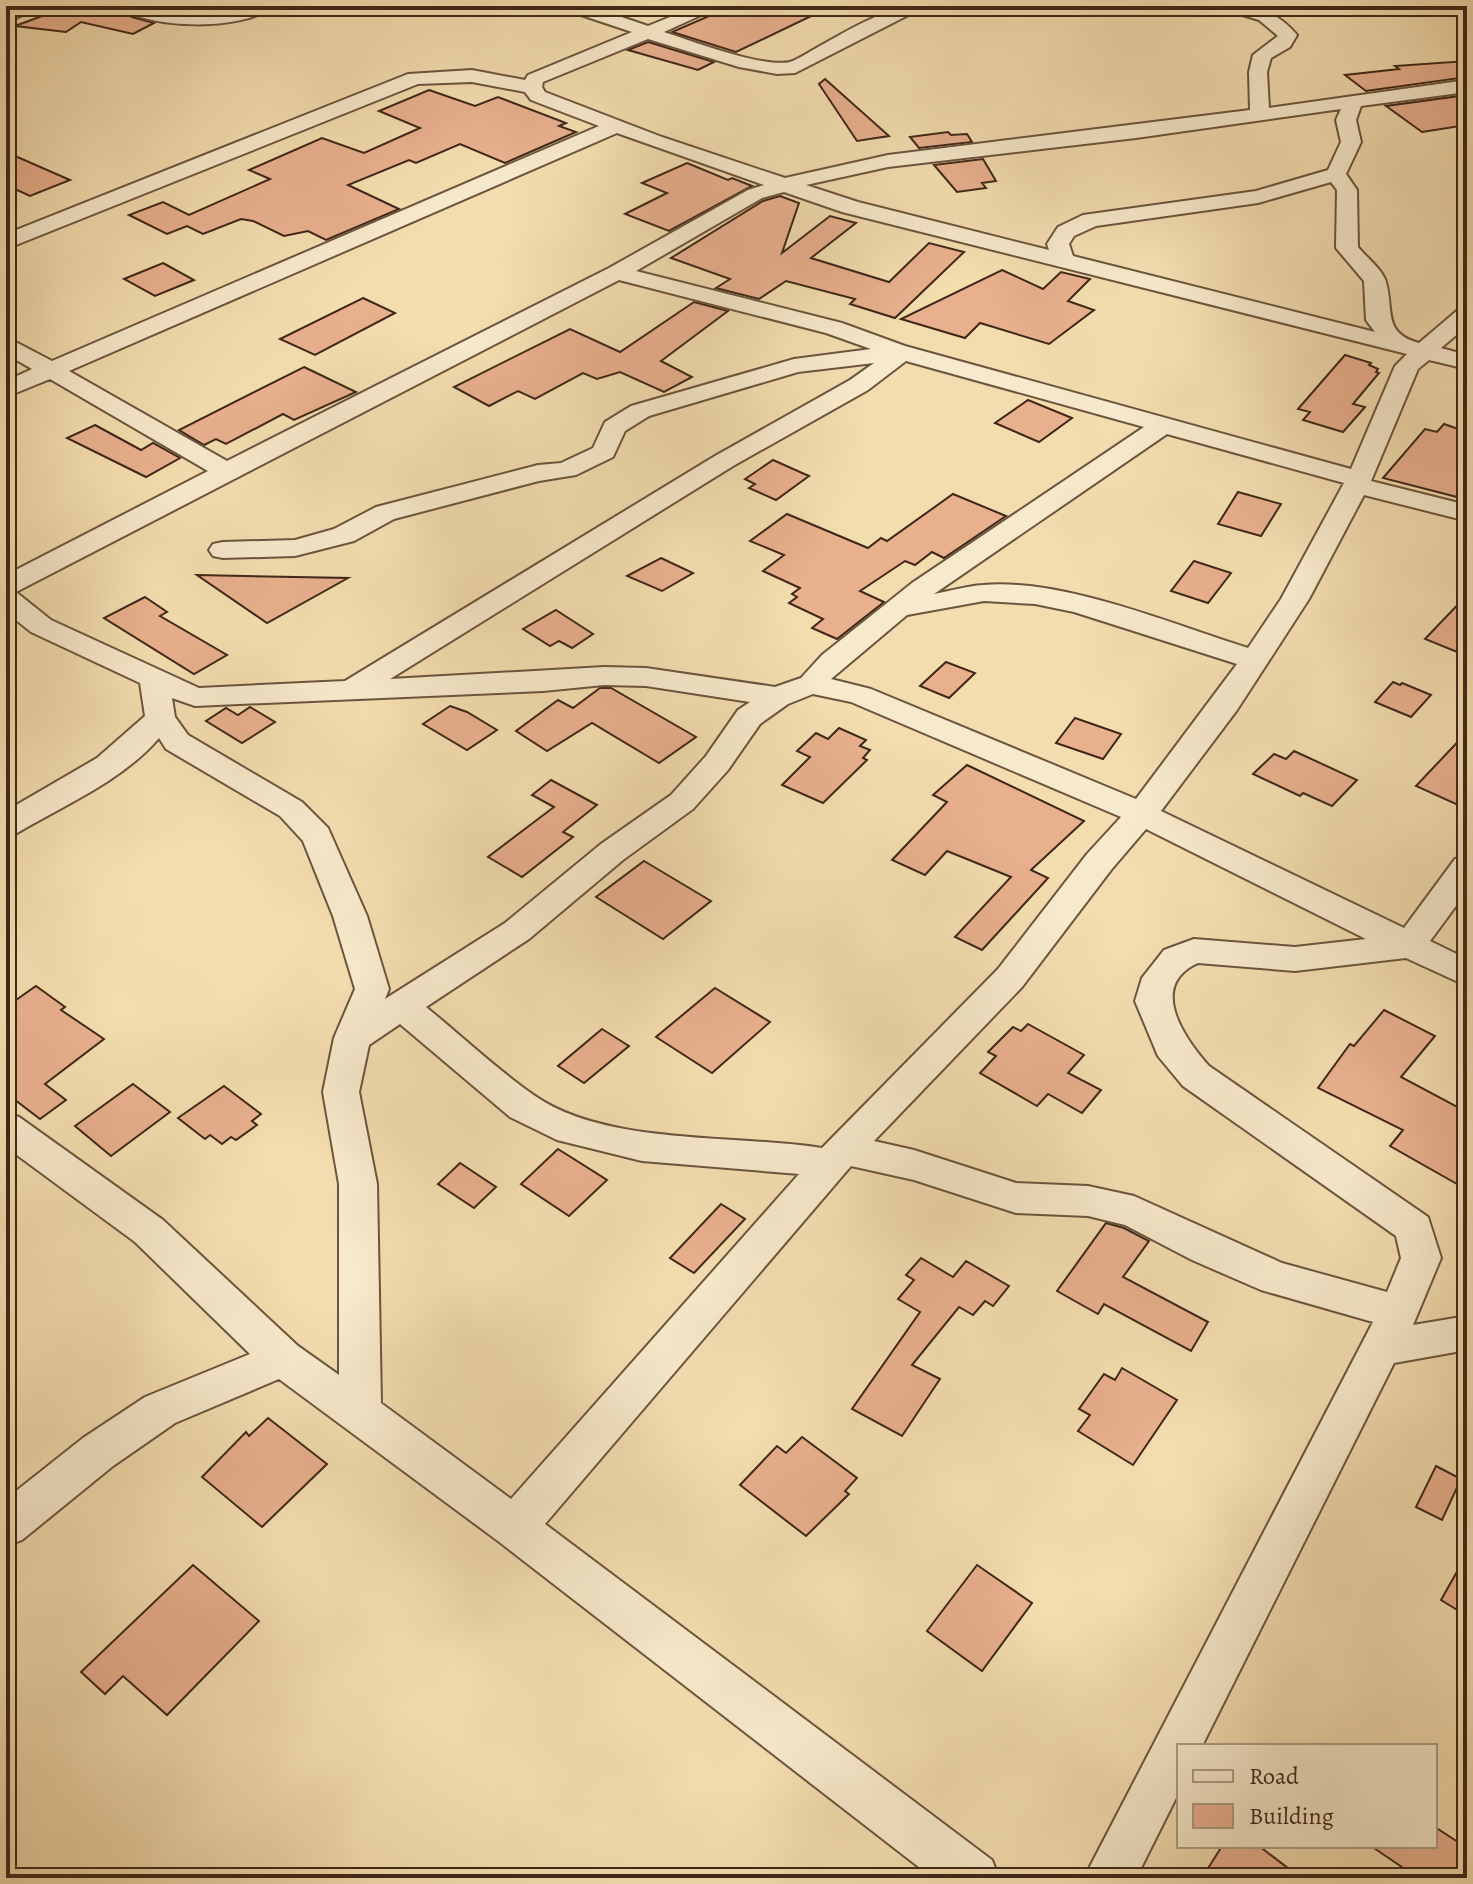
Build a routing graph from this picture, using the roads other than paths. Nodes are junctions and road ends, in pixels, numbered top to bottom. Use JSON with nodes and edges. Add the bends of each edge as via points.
{"nodes":[{"id":1,"x":32,"y":6,"type":"edge"},
{"id":2,"x":129,"y":6,"type":"edge"},
{"id":3,"x":263,"y":6,"type":"edge"},
{"id":4,"x":572,"y":6,"type":"edge"},
{"id":5,"x":712,"y":6,"type":"edge"},
{"id":6,"x":917,"y":6,"type":"edge"},
{"id":7,"x":1232,"y":6,"type":"edge"},
{"id":8,"x":6,"y":18,"type":"edge"},
{"id":9,"x":648,"y":33,"type":"junction"},
{"id":10,"x":1467,"y":86,"type":"edge"},
{"id":11,"x":532,"y":87,"type":"junction"},
{"id":12,"x":1354,"y":101,"type":"junction"},
{"id":13,"x":1260,"y":115,"type":"junction"},
{"id":14,"x":617,"y":126,"type":"junction"},
{"id":15,"x":1336,"y":174,"type":"junction"},
{"id":16,"x":784,"y":185,"type":"junction"},
{"id":17,"x":6,"y":242,"type":"edge"},
{"id":18,"x":1062,"y":258,"type":"junction"},
{"id":19,"x":617,"y":273,"type":"junction"},
{"id":20,"x":1467,"y":314,"type":"edge"},
{"id":21,"x":6,"y":344,"type":"edge"},
{"id":22,"x":1410,"y":348,"type":"junction"},
{"id":23,"x":903,"y":353,"type":"junction"},
{"id":24,"x":1467,"y":362,"type":"edge"},
{"id":25,"x":53,"y":369,"type":"junction"},
{"id":26,"x":6,"y":390,"type":"edge"},
{"id":27,"x":1165,"y":424,"type":"junction"},
{"id":28,"x":229,"y":473,"type":"junction"},
{"id":29,"x":1357,"y":482,"type":"junction"},
{"id":30,"x":1467,"y":513,"type":"edge"},
{"id":31,"x":223,"y":550,"type":"dead end"},
{"id":32,"x":6,"y":586,"type":"edge"},
{"id":33,"x":6,"y":598,"type":"edge"},
{"id":34,"x":897,"y":608,"type":"junction"},
{"id":35,"x":1255,"y":660,"type":"junction"},
{"id":36,"x":154,"y":679,"type":"junction"},
{"id":37,"x":811,"y":684,"type":"junction"},
{"id":38,"x":349,"y":692,"type":"junction"},
{"id":39,"x":777,"y":697,"type":"junction"},
{"id":40,"x":160,"y":717,"type":"junction"},
{"id":41,"x":1142,"y":814,"type":"junction"},
{"id":42,"x":6,"y":825,"type":"edge"},
{"id":43,"x":1467,"y":867,"type":"edge"},
{"id":44,"x":1409,"y":946,"type":"junction"},
{"id":45,"x":1467,"y":974,"type":"edge"},
{"id":46,"x":402,"y":1007,"type":"junction"},
{"id":47,"x":352,"y":1038,"type":"junction"},
{"id":48,"x":6,"y":1127,"type":"edge"},
{"id":49,"x":836,"y":1156,"type":"junction"},
{"id":50,"x":1399,"y":1312,"type":"junction"},
{"id":51,"x":1467,"y":1333,"type":"edge"},
{"id":52,"x":1380,"y":1348,"type":"junction"},
{"id":53,"x":283,"y":1359,"type":"junction"},
{"id":54,"x":360,"y":1412,"type":"junction"},
{"id":55,"x":6,"y":1526,"type":"edge"},
{"id":56,"x":514,"y":1527,"type":"junction"},
{"id":57,"x":1178,"y":1744,"type":"edge"},
{"id":58,"x":1177,"y":1745,"type":"edge"},
{"id":59,"x":953,"y":1871,"type":"edge"},
{"id":60,"x":1109,"y":1878,"type":"edge"}],
"edges":[{"from":1,"to":8,"type":"street"},
{"from":2,"to":3,"type":"street","via":[[180,18],[235,15]]},
{"from":4,"to":9,"type":"street"},
{"from":5,"to":9,"type":"street"},
{"from":6,"to":9,"type":"street","via":[[795,67],[739,61]]},
{"from":7,"to":13,"type":"street","via":[[1265,16],[1288,35],[1262,55]]},
{"from":9,"to":11,"type":"street","via":[[535,79]]},
{"from":10,"to":12,"type":"street"},
{"from":11,"to":14,"type":"street","via":[[538,96]]},
{"from":11,"to":17,"type":"street","via":[[472,76],[415,78]]},
{"from":12,"to":13,"type":"street"},
{"from":12,"to":15,"type":"street","via":[[1346,120],[1351,142]]},
{"from":13,"to":16,"type":"street","via":[[888,161]]},
{"from":14,"to":16,"type":"street"},
{"from":14,"to":25,"type":"street"},
{"from":15,"to":18,"type":"street","via":[[1258,197],[1091,220],[1066,232],[1058,244]]},
{"from":15,"to":22,"type":"street","via":[[1347,190],[1347,248],[1375,280],[1378,320]]},
{"from":16,"to":18,"type":"street","via":[[865,211]]},
{"from":16,"to":19,"type":"street","via":[[744,199]]},
{"from":18,"to":22,"type":"street"},
{"from":19,"to":23,"type":"street","via":[[834,328]]},
{"from":19,"to":28,"type":"street"},
{"from":20,"to":22,"type":"street"},
{"from":21,"to":25,"type":"street"},
{"from":22,"to":24,"type":"street"},
{"from":22,"to":29,"type":"street"},
{"from":23,"to":27,"type":"street"},
{"from":23,"to":31,"type":"street","via":[[794,366],[640,411],[614,427],[604,452],[567,470],[385,513],[344,535],[295,548]]},
{"from":23,"to":38,"type":"street","via":[[859,385],[724,461]]},
{"from":25,"to":26,"type":"street"},
{"from":25,"to":28,"type":"street"},
{"from":27,"to":29,"type":"street"},
{"from":27,"to":34,"type":"street"},
{"from":28,"to":32,"type":"street"},
{"from":29,"to":30,"type":"street"},
{"from":29,"to":35,"type":"street","via":[[1295,599]]},
{"from":33,"to":36,"type":"street","via":[[41,626]]},
{"from":34,"to":35,"type":"street","via":[[984,593],[1035,596]]},
{"from":34,"to":37,"type":"street"},
{"from":35,"to":41,"type":"street"},
{"from":36,"to":38,"type":"street","via":[[195,697]]},
{"from":36,"to":40,"type":"street"},
{"from":37,"to":39,"type":"street"},
{"from":37,"to":41,"type":"street","via":[[860,695]]},
{"from":38,"to":39,"type":"street","via":[[604,676],[646,677]]},
{"from":39,"to":46,"type":"street","via":[[749,717],[682,802],[517,931]]},
{"from":40,"to":42,"type":"street","via":[[139,745],[97,775]]},
{"from":40,"to":47,"type":"street","via":[[177,742],[291,809],[317,836],[372,989]]},
{"from":41,"to":44,"type":"street"},
{"from":41,"to":49,"type":"street","via":[[1010,978]]},
{"from":43,"to":44,"type":"street"},
{"from":44,"to":45,"type":"street"},
{"from":44,"to":50,"type":"street","via":[[1295,959],[1194,951],[1176,959],[1159,978],[1153,1001],[1171,1047],[1196,1076],[1414,1228],[1421,1258]]},
{"from":46,"to":47,"type":"street"},
{"from":46,"to":49,"type":"street","via":[[523,1107],[570,1130],[642,1146]]},
{"from":47,"to":54,"type":"street","via":[[341,1092],[358,1184]]},
{"from":48,"to":53,"type":"street","via":[[149,1231]]},
{"from":49,"to":50,"type":"street","via":[[914,1165],[1016,1198],[1088,1201],[1134,1212],[1275,1278]]},
{"from":49,"to":56,"type":"street"},
{"from":50,"to":52,"type":"street"},
{"from":51,"to":52,"type":"street"},
{"from":52,"to":57,"type":"street"},
{"from":53,"to":54,"type":"street"},
{"from":53,"to":55,"type":"street","via":[[160,1410]]},
{"from":54,"to":56,"type":"street"},
{"from":56,"to":59,"type":"street"},
{"from":58,"to":60,"type":"street"}]}
